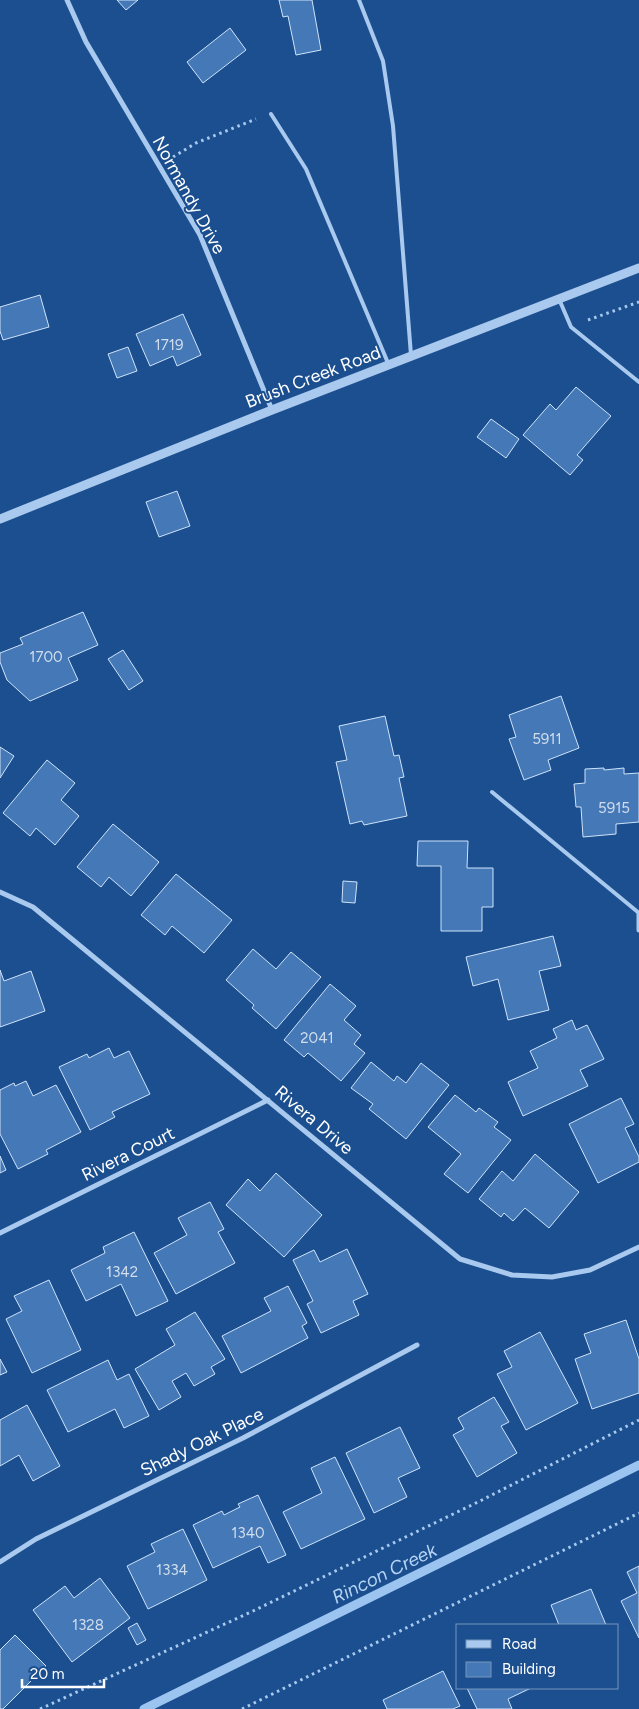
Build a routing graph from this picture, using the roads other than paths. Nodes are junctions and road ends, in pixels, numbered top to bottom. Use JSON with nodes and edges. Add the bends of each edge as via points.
{"nodes":[{"id":1,"x":68,"y":0,"type":"edge"},
{"id":2,"x":359,"y":0,"type":"edge"},
{"id":3,"x":271,"y":114,"type":"road end"},
{"id":4,"x":639,"y":268,"type":"edge"},
{"id":5,"x":559,"y":299,"type":"junction"},
{"id":6,"x":412,"y":357,"type":"junction"},
{"id":7,"x":389,"y":366,"type":"junction"},
{"id":8,"x":639,"y":382,"type":"edge"},
{"id":9,"x":272,"y":410,"type":"junction"},
{"id":10,"x":0,"y":519,"type":"edge"},
{"id":11,"x":492,"y":792,"type":"dead end"},
{"id":12,"x":0,"y":892,"type":"edge"},
{"id":13,"x":639,"y":914,"type":"edge"},
{"id":14,"x":639,"y":930,"type":"edge"},
{"id":15,"x":268,"y":1100,"type":"junction"},
{"id":16,"x":0,"y":1233,"type":"edge"},
{"id":17,"x":639,"y":1247,"type":"edge"},
{"id":18,"x":417,"y":1345,"type":"dead end"},
{"id":19,"x":0,"y":1562,"type":"edge"}],
"edges":[{"from":1,"to":9,"type":"street","name":"Normandy Drive","via":[[86,42],[200,235]]},
{"from":2,"to":6,"type":"lane","via":[[383,61],[393,126]]},
{"from":3,"to":7,"type":"lane","via":[[306,169]]},
{"from":4,"to":5,"type":"street","name":"Brush Creek Road"},
{"from":5,"to":6,"type":"street","name":"Brush Creek Road"},
{"from":5,"to":8,"type":"lane","via":[[571,327]]},
{"from":6,"to":7,"type":"street","name":"Brush Creek Road"},
{"from":7,"to":9,"type":"street","name":"Brush Creek Road"},
{"from":9,"to":10,"type":"street","name":"Brush Creek Road"},
{"from":11,"to":13,"type":"lane"},
{"from":12,"to":15,"type":"street","name":"Rivera Drive","via":[[33,907]]},
{"from":13,"to":14,"type":"street"},
{"from":15,"to":16,"type":"street","name":"Rivera Court"},
{"from":15,"to":17,"type":"street","name":"Rivera Drive","via":[[460,1259],[512,1275],[552,1277],[590,1270]]},
{"from":18,"to":19,"type":"street","name":"Shady Oak Place","via":[[243,1438],[36,1539]]}]}
